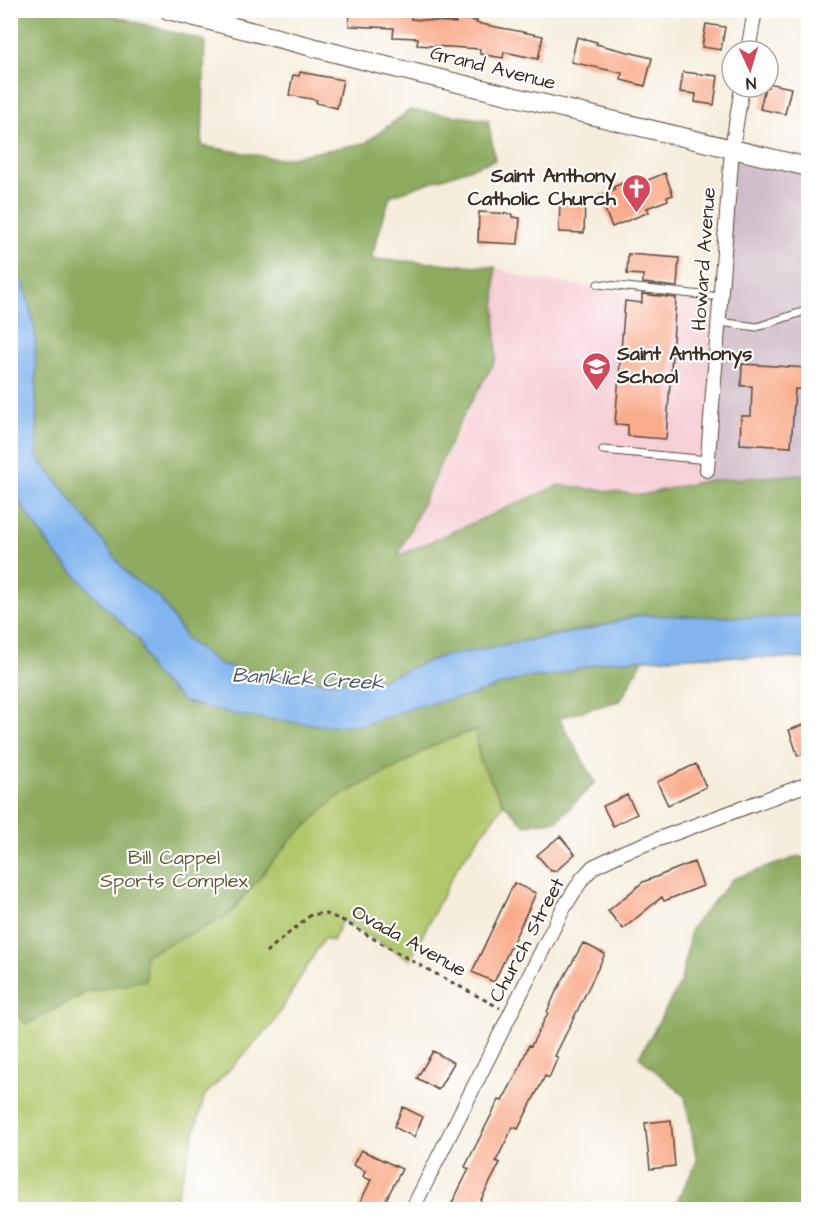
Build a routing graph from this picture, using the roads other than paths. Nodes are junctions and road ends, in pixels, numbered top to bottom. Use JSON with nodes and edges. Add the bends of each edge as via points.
{"nodes":[{"id":1,"x":168,"y":10,"type":"edge"},
{"id":2,"x":754,"y":10,"type":"edge"},
{"id":3,"x":750,"y":39,"type":"edge"},
{"id":4,"x":740,"y":99,"type":"edge"},
{"id":5,"x":732,"y":149,"type":"junction"},
{"id":6,"x":808,"y":167,"type":"edge"},
{"id":7,"x":598,"y":284,"type":"dead end"},
{"id":8,"x":720,"y":297,"type":"junction"},
{"id":9,"x":808,"y":310,"type":"edge"},
{"id":10,"x":718,"y":322,"type":"junction"},
{"id":11,"x":603,"y":450,"type":"dead end"},
{"id":12,"x":707,"y":465,"type":"joint"},
{"id":13,"x":808,"y":784,"type":"edge"},
{"id":14,"x":412,"y":1209,"type":"edge"}],
"edges":[{"from":1,"to":5,"type":"street","name":"Grand Avenue"},
{"from":2,"to":3,"type":"street"},
{"from":4,"to":5,"type":"street","name":"Howard Avenue"},
{"from":5,"to":6,"type":"street","name":"Grand Avenue"},
{"from":5,"to":8,"type":"street","name":"Howard Avenue"},
{"from":7,"to":8,"type":"lane"},
{"from":8,"to":10,"type":"street","name":"Howard Avenue"},
{"from":9,"to":10,"type":"lane","via":[[757,327]]},
{"from":10,"to":12,"type":"street","name":"Howard Avenue"},
{"from":11,"to":12,"type":"lane"},
{"from":13,"to":14,"type":"street","name":"Church Street","via":[[626,851],[593,867],[563,909]]}]}
